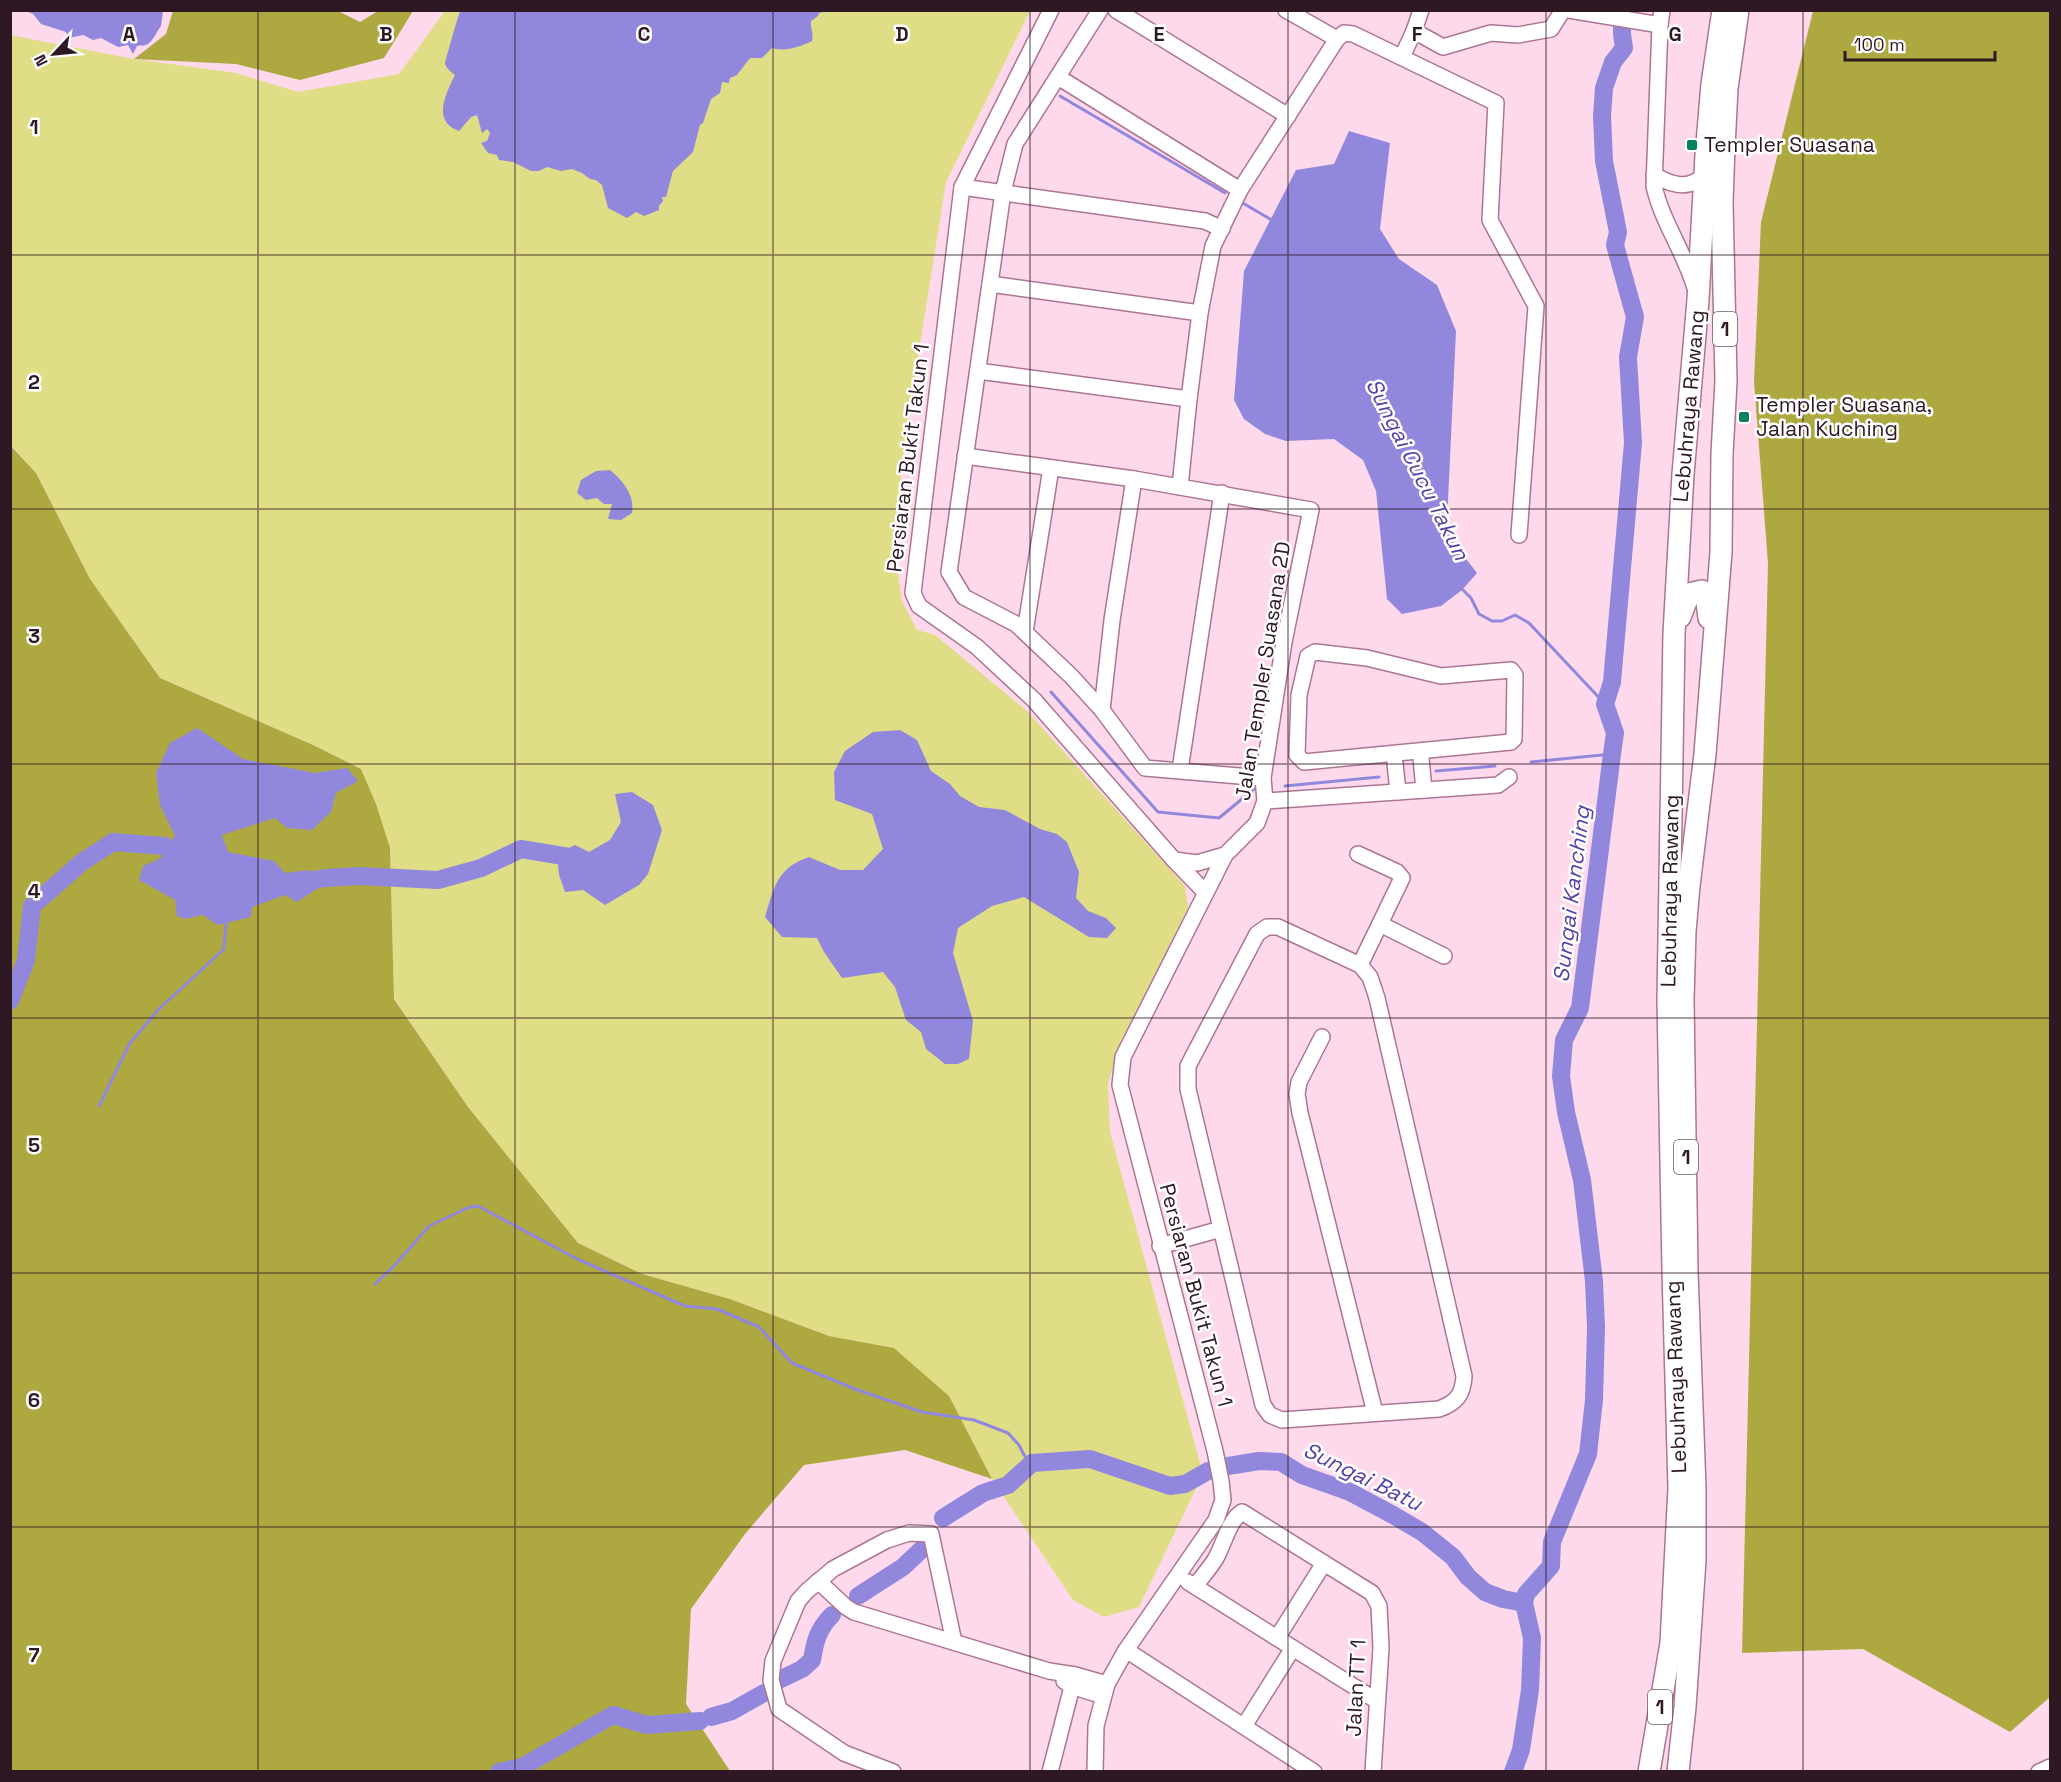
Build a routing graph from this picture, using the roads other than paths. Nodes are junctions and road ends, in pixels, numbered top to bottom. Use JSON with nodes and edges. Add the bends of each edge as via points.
{"nodes":[{"id":1,"x":1051,"y":10,"type":"edge"},
{"id":2,"x":1100,"y":10,"type":"edge"},
{"id":3,"x":1116,"y":10,"type":"edge"},
{"id":4,"x":1286,"y":10,"type":"edge"},
{"id":5,"x":1421,"y":10,"type":"edge"},
{"id":6,"x":1563,"y":10,"type":"edge"},
{"id":7,"x":1569,"y":10,"type":"edge"},
{"id":8,"x":1723,"y":10,"type":"edge"},
{"id":9,"x":1738,"y":10,"type":"edge"},
{"id":10,"x":1661,"y":18,"type":"edge"},
{"id":11,"x":1414,"y":31,"type":"junction"},
{"id":12,"x":1337,"y":39,"type":"junction"},
{"id":13,"x":1402,"y":57,"type":"junction"},
{"id":14,"x":1058,"y":77,"type":"junction"},
{"id":15,"x":1288,"y":116,"type":"junction"},
{"id":16,"x":1705,"y":174,"type":"junction"},
{"id":17,"x":1654,"y":175,"type":"junction"},
{"id":18,"x":962,"y":187,"type":"junction"},
{"id":19,"x":1240,"y":190,"type":"junction"},
{"id":20,"x":1003,"y":192,"type":"junction"},
{"id":21,"x":1222,"y":229,"type":"junction"},
{"id":22,"x":990,"y":284,"type":"junction"},
{"id":23,"x":1698,"y":300,"type":"junction"},
{"id":24,"x":1200,"y":313,"type":"junction"},
{"id":25,"x":978,"y":371,"type":"junction"},
{"id":26,"x":1189,"y":399,"type":"junction"},
{"id":27,"x":966,"y":456,"type":"junction"},
{"id":28,"x":1051,"y":468,"type":"junction"},
{"id":29,"x":1134,"y":479,"type":"junction"},
{"id":30,"x":1180,"y":487,"type":"junction"},
{"id":31,"x":1222,"y":493,"type":"junction"},
{"id":32,"x":1518,"y":535,"type":"dead end"},
{"id":33,"x":1025,"y":632,"type":"junction"},
{"id":34,"x":1674,"y":634,"type":"junction"},
{"id":35,"x":1714,"y":648,"type":"junction"},
{"id":36,"x":1102,"y":710,"type":"junction"},
{"id":37,"x":1513,"y":741,"type":"joint"},
{"id":38,"x":1180,"y":770,"type":"junction"},
{"id":39,"x":1509,"y":777,"type":"dead end"},
{"id":40,"x":1263,"y":778,"type":"junction"},
{"id":41,"x":1424,"y":790,"type":"junction"},
{"id":42,"x":1398,"y":792,"type":"junction"},
{"id":43,"x":1265,"y":801,"type":"junction"},
{"id":44,"x":1358,"y":854,"type":"dead end"},
{"id":45,"x":1225,"y":855,"type":"junction"},
{"id":46,"x":1174,"y":860,"type":"junction"},
{"id":47,"x":1205,"y":892,"type":"junction"},
{"id":48,"x":1380,"y":924,"type":"junction"},
{"id":49,"x":1444,"y":956,"type":"dead end"},
{"id":50,"x":1360,"y":965,"type":"junction"},
{"id":51,"x":1322,"y":1037,"type":"dead end"},
{"id":52,"x":1221,"y":1228,"type":"junction"},
{"id":53,"x":1160,"y":1246,"type":"junction"},
{"id":54,"x":1376,"y":1413,"type":"junction"},
{"id":55,"x":1323,"y":1563,"type":"junction"},
{"id":56,"x":1177,"y":1575,"type":"junction"},
{"id":57,"x":818,"y":1581,"type":"junction"},
{"id":58,"x":1195,"y":1586,"type":"junction"},
{"id":59,"x":1277,"y":1638,"type":"junction"},
{"id":60,"x":954,"y":1642,"type":"junction"},
{"id":61,"x":1293,"y":1648,"type":"junction"},
{"id":62,"x":1126,"y":1650,"type":"junction"},
{"id":63,"x":1073,"y":1681,"type":"junction"},
{"id":64,"x":1105,"y":1690,"type":"junction"},
{"id":65,"x":1377,"y":1701,"type":"junction"},
{"id":66,"x":1685,"y":1707,"type":"junction"},
{"id":67,"x":1244,"y":1726,"type":"junction"},
{"id":68,"x":2050,"y":1767,"type":"edge"},
{"id":69,"x":893,"y":1772,"type":"edge"},
{"id":70,"x":1050,"y":1772,"type":"edge"},
{"id":71,"x":1095,"y":1772,"type":"edge"},
{"id":72,"x":1314,"y":1772,"type":"edge"},
{"id":73,"x":1372,"y":1772,"type":"edge"},
{"id":74,"x":1649,"y":1772,"type":"edge"},
{"id":75,"x":1678,"y":1772,"type":"edge"},
{"id":76,"x":1689,"y":1772,"type":"edge"},
{"id":77,"x":2039,"y":1772,"type":"edge"}],
"edges":[{"from":1,"to":18,"type":"street","name":"Persiaran Bukit Takun 1"},
{"from":2,"to":14,"type":"street"},
{"from":3,"to":15,"type":"street"},
{"from":4,"to":12,"type":"street"},
{"from":5,"to":11,"type":"street"},
{"from":6,"to":11,"type":"street","via":[[1551,29],[1518,35],[1491,33],[1443,47]]},
{"from":7,"to":10,"type":"street","via":[[1644,23]]},
{"from":8,"to":16,"type":"highway","name":"Lebuhraya Rawang","number":"1"},
{"from":9,"to":35,"type":"highway","name":"Lebuhraya Rawang","number":"1","via":[[1727,88],[1724,147],[1726,381]]},
{"from":10,"to":17,"type":"street"},
{"from":11,"to":13,"type":"street"},
{"from":12,"to":13,"type":"street","via":[[1344,33],[1353,34]]},
{"from":12,"to":15,"type":"street"},
{"from":13,"to":32,"type":"street","via":[[1496,103],[1491,220],[1536,306]]},
{"from":14,"to":19,"type":"street"},
{"from":14,"to":20,"type":"street","via":[[1015,144]]},
{"from":15,"to":19,"type":"street"},
{"from":16,"to":17,"type":"street","via":[[1699,181],[1681,185]]},
{"from":16,"to":23,"type":"highway","name":"Lebuhraya Rawang","number":"1"},
{"from":17,"to":23,"type":"street","via":[[1657,199],[1687,264]]},
{"from":18,"to":20,"type":"street"},
{"from":18,"to":46,"type":"street","name":"Persiaran Bukit Takun 1","via":[[913,593],[919,606],[977,647],[1034,700]]},
{"from":19,"to":21,"type":"street"},
{"from":20,"to":21,"type":"street","via":[[1205,221]]},
{"from":20,"to":22,"type":"street"},
{"from":21,"to":24,"type":"street","via":[[1213,246]]},
{"from":22,"to":24,"type":"street"},
{"from":22,"to":25,"type":"street"},
{"from":23,"to":34,"type":"highway","name":"Lebuhraya Rawang","number":"1"},
{"from":24,"to":26,"type":"street"},
{"from":25,"to":26,"type":"street"},
{"from":25,"to":27,"type":"street"},
{"from":26,"to":30,"type":"street"},
{"from":27,"to":28,"type":"street"},
{"from":27,"to":33,"type":"street","via":[[950,572],[964,597]]},
{"from":28,"to":29,"type":"street"},
{"from":28,"to":33,"type":"street"},
{"from":29,"to":30,"type":"street"},
{"from":29,"to":36,"type":"street"},
{"from":30,"to":31,"type":"street"},
{"from":31,"to":38,"type":"street"},
{"from":31,"to":40,"type":"street","name":"Jalan Templer Suasana 2D","via":[[1311,510],[1284,642]]},
{"from":33,"to":36,"type":"street"},
{"from":34,"to":35,"type":"highway","via":[[1689,594],[1702,591],[1706,595]]},
{"from":34,"to":74,"type":"highway","name":"Lebuhraya Rawang","number":"1","via":[[1668,1000],[1679,1488],[1671,1643]]},
{"from":35,"to":66,"type":"highway","name":"Lebuhraya Rawang","number":"1","via":[[1689,886],[1684,977],[1687,1271],[1695,1488],[1695,1560]]},
{"from":36,"to":38,"type":"street","via":[[1145,768]]},
{"from":37,"to":37,"type":"street","via":[[1304,762],[1298,755],[1299,695],[1308,656],[1315,652],[1367,658],[1441,676],[1510,670],[1515,675]]},
{"from":38,"to":40,"type":"street"},
{"from":39,"to":41,"type":"street","via":[[1498,785]]},
{"from":40,"to":43,"type":"street","name":"Jalan Templer Suasana 2D"},
{"from":41,"to":42,"type":"street"},
{"from":41,"to":42,"type":"street","via":[[1421,762],[1395,766]]},
{"from":42,"to":43,"type":"street"},
{"from":43,"to":45,"type":"street","name":"Jalan Templer Suasana 2D","via":[[1257,824]]},
{"from":44,"to":48,"type":"street","via":[[1402,878]]},
{"from":45,"to":46,"type":"street","via":[[1197,863]]},
{"from":45,"to":47,"type":"street","name":"Jalan Templer Suasana 2D"},
{"from":46,"to":47,"type":"street","name":"Persiaran Bukit Takun 1"},
{"from":47,"to":53,"type":"street","name":"Persiaran Bukit Takun 1","via":[[1123,1057],[1120,1085]]},
{"from":48,"to":49,"type":"street"},
{"from":48,"to":50,"type":"street"},
{"from":50,"to":52,"type":"street","via":[[1278,927],[1267,927],[1257,934],[1246,954],[1188,1066],[1188,1089]]},
{"from":50,"to":54,"type":"street","via":[[1370,977],[1377,998],[1464,1376],[1464,1387],[1450,1405]]},
{"from":51,"to":54,"type":"street","via":[[1297,1094]]},
{"from":52,"to":53,"type":"street"},
{"from":52,"to":54,"type":"street","via":[[1263,1405],[1270,1415],[1282,1420]]},
{"from":53,"to":56,"type":"street","name":"Persiaran Bukit Takun 1","via":[[1215,1451],[1222,1500],[1216,1520]]},
{"from":55,"to":58,"type":"street","via":[[1242,1512],[1233,1520],[1215,1561]]},
{"from":55,"to":59,"type":"street"},
{"from":55,"to":65,"type":"street","name":"Jalan TT 1","via":[[1372,1593],[1379,1606]]},
{"from":56,"to":58,"type":"street"},
{"from":56,"to":62,"type":"street","name":"Persiaran Bukit Takun 1"},
{"from":57,"to":60,"type":"street","via":[[854,1612]]},
{"from":57,"to":60,"type":"street","via":[[887,1540],[909,1533],[931,1534]]},
{"from":57,"to":69,"type":"street","via":[[798,1601],[773,1660],[771,1680],[779,1709],[844,1753]]},
{"from":58,"to":59,"type":"street"},
{"from":59,"to":61,"type":"street"},
{"from":60,"to":63,"type":"street"},
{"from":61,"to":65,"type":"street"},
{"from":61,"to":67,"type":"street"},
{"from":62,"to":64,"type":"street","name":"Persiaran Bukit Takun 1"},
{"from":62,"to":67,"type":"street"},
{"from":63,"to":64,"type":"street"},
{"from":63,"to":70,"type":"street"},
{"from":64,"to":71,"type":"street","name":"Persiaran Bukit Takun 1","via":[[1095,1726]]},
{"from":65,"to":73,"type":"street","name":"Jalan TT 1"},
{"from":66,"to":75,"type":"highway","name":"Lebuhraya Rawang","number":"1"},
{"from":66,"to":76,"type":"highway"},
{"from":67,"to":72,"type":"street"},
{"from":68,"to":77,"type":"street"}]}
